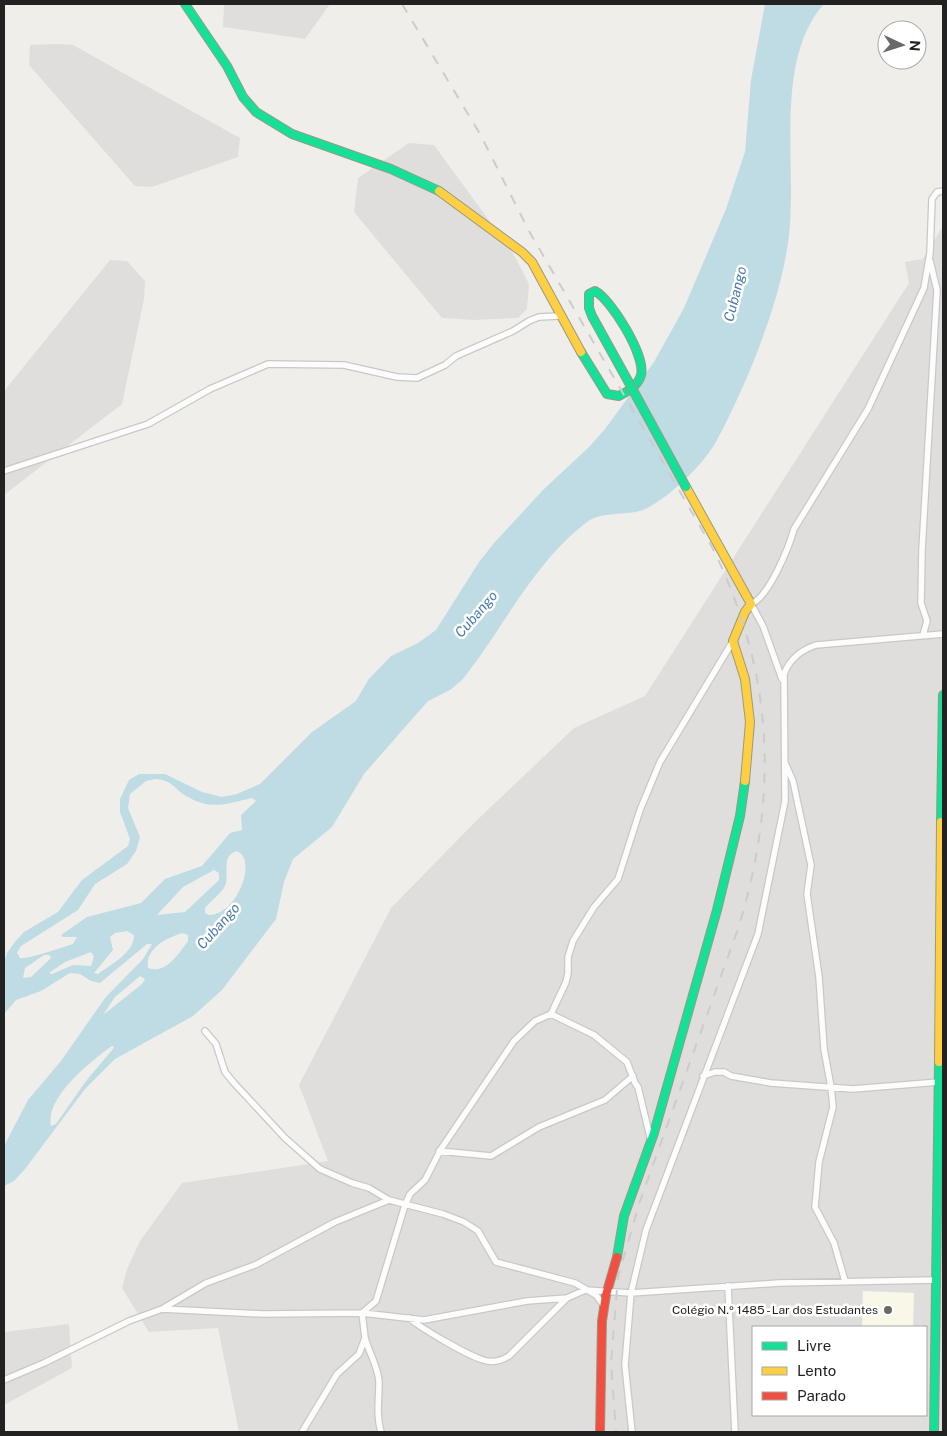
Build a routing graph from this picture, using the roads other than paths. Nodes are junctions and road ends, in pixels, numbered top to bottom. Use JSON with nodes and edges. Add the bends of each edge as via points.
{"nodes":[{"id":1,"x":185,"y":4,"type":"edge"},
{"id":2,"x":943,"y":191,"type":"edge"},
{"id":3,"x":930,"y":258,"type":"junction"},
{"id":4,"x":560,"y":316,"type":"junction"},
{"id":5,"x":4,"y":471,"type":"edge"},
{"id":6,"x":751,"y":604,"type":"junction"},
{"id":7,"x":943,"y":634,"type":"edge"},
{"id":8,"x":924,"y":635,"type":"junction"},
{"id":9,"x":734,"y":641,"type":"junction"},
{"id":10,"x":783,"y":681,"type":"junction"},
{"id":11,"x":943,"y":695,"type":"edge"},
{"id":12,"x":786,"y":763,"type":"junction"},
{"id":13,"x":942,"y":908,"type":"edge"},
{"id":14,"x":551,"y":1014,"type":"junction"},
{"id":15,"x":205,"y":1031,"type":"dead end"},
{"id":16,"x":941,"y":1063,"type":"edge"},
{"id":17,"x":633,"y":1076,"type":"junction"},
{"id":18,"x":703,"y":1076,"type":"junction"},
{"id":19,"x":938,"y":1082,"type":"junction"},
{"id":20,"x":831,"y":1087,"type":"junction"},
{"id":21,"x":651,"y":1141,"type":"junction"},
{"id":22,"x":439,"y":1151,"type":"junction"},
{"id":23,"x":389,"y":1200,"type":"junction"},
{"id":24,"x":405,"y":1205,"type":"junction"},
{"id":25,"x":940,"y":1217,"type":"edge"},
{"id":26,"x":936,"y":1280,"type":"junction"},
{"id":27,"x":845,"y":1282,"type":"junction"},
{"id":28,"x":728,"y":1286,"type":"junction"},
{"id":29,"x":584,"y":1290,"type":"junction"},
{"id":30,"x":607,"y":1290,"type":"junction"},
{"id":31,"x":631,"y":1293,"type":"junction"},
{"id":32,"x":567,"y":1298,"type":"junction"},
{"id":33,"x":604,"y":1306,"type":"junction"},
{"id":34,"x":162,"y":1309,"type":"junction"},
{"id":35,"x":362,"y":1313,"type":"junction"},
{"id":36,"x":409,"y":1318,"type":"junction"},
{"id":37,"x":365,"y":1338,"type":"junction"},
{"id":38,"x":939,"y":1340,"type":"edge"},
{"id":39,"x":4,"y":1380,"type":"edge"},
{"id":40,"x":302,"y":1432,"type":"edge"},
{"id":41,"x":381,"y":1432,"type":"edge"},
{"id":42,"x":600,"y":1432,"type":"edge"},
{"id":43,"x":632,"y":1432,"type":"edge"},
{"id":44,"x":735,"y":1432,"type":"edge"},
{"id":45,"x":934,"y":1432,"type":"edge"}],
"edges":[{"from":1,"to":4,"type":"street","via":[[227,66],[243,97],[256,112],[292,134],[391,169],[438,190],[528,257]]},
{"from":2,"to":3,"type":"street","via":[[936,192],[932,199]]},
{"from":3,"to":6,"type":"street","via":[[924,288],[868,409],[794,529],[790,544],[767,588],[759,600]]},
{"from":3,"to":8,"type":"street","via":[[937,290],[922,550],[921,602],[927,621]]},
{"from":4,"to":5,"type":"street","via":[[528,321],[417,378],[344,365],[268,364],[210,389],[148,424]]},
{"from":4,"to":6,"type":"street","bridge":true,"via":[[604,390],[610,395],[623,394],[634,387],[640,380],[643,360],[599,293],[592,291],[589,308],[628,381],[686,487]]},
{"from":6,"to":9,"type":"street"},
{"from":6,"to":10,"type":"street","via":[[763,626]]},
{"from":7,"to":8,"type":"street"},
{"from":8,"to":10,"type":"street","via":[[828,643],[805,649],[787,665]]},
{"from":9,"to":14,"type":"street","via":[[660,762],[640,810],[618,880],[594,907],[573,942],[566,982]]},
{"from":9,"to":21,"type":"street","via":[[742,665],[748,708],[743,803],[725,889]]},
{"from":10,"to":12,"type":"street"},
{"from":11,"to":13,"type":"street"},
{"from":12,"to":18,"type":"street","via":[[784,801],[758,934]]},
{"from":12,"to":20,"type":"street","via":[[793,781],[811,865],[807,894]]},
{"from":13,"to":16,"type":"street"},
{"from":14,"to":17,"type":"street","via":[[594,1035],[627,1062]]},
{"from":14,"to":22,"type":"street","via":[[535,1021],[514,1042]]},
{"from":15,"to":23,"type":"street","via":[[216,1044],[225,1072],[292,1145],[324,1172],[369,1188]]},
{"from":16,"to":19,"type":"street"},
{"from":17,"to":21,"type":"street"},
{"from":17,"to":22,"type":"street","via":[[605,1100],[539,1127],[491,1156]]},
{"from":18,"to":20,"type":"street","via":[[724,1072],[771,1083]]},
{"from":18,"to":31,"type":"street","via":[[646,1230]]},
{"from":19,"to":20,"type":"street","via":[[853,1090]]},
{"from":19,"to":25,"type":"street"},
{"from":20,"to":27,"type":"street","via":[[833,1107],[819,1162],[814,1207],[834,1243]]},
{"from":21,"to":30,"type":"street","via":[[624,1216]]},
{"from":22,"to":24,"type":"street","via":[[425,1180],[410,1194]]},
{"from":23,"to":24,"type":"street"},
{"from":23,"to":34,"type":"street","via":[[335,1222],[255,1265],[206,1283]]},
{"from":24,"to":29,"type":"street","via":[[464,1222],[478,1231],[490,1255],[501,1265],[575,1283]]},
{"from":24,"to":35,"type":"street","via":[[376,1301]]},
{"from":25,"to":26,"type":"street"},
{"from":26,"to":27,"type":"street"},
{"from":26,"to":38,"type":"street"},
{"from":27,"to":28,"type":"street"},
{"from":28,"to":31,"type":"street"},
{"from":28,"to":44,"type":"street"},
{"from":29,"to":30,"type":"street"},
{"from":29,"to":32,"type":"street"},
{"from":29,"to":33,"type":"street","via":[[596,1295]]},
{"from":30,"to":31,"type":"street"},
{"from":30,"to":33,"type":"street"},
{"from":31,"to":43,"type":"street","via":[[625,1365]]},
{"from":32,"to":36,"type":"street","via":[[527,1301],[424,1320]]},
{"from":32,"to":36,"type":"street","via":[[509,1356],[498,1361],[483,1360],[428,1332]]},
{"from":33,"to":42,"type":"street"},
{"from":34,"to":35,"type":"street","via":[[263,1314]]},
{"from":34,"to":39,"type":"street","via":[[129,1321]]},
{"from":35,"to":36,"type":"street"},
{"from":35,"to":37,"type":"street"},
{"from":37,"to":40,"type":"street","via":[[359,1354],[336,1374]]},
{"from":37,"to":41,"type":"street","via":[[376,1369],[377,1418]]},
{"from":38,"to":45,"type":"street"}]}
